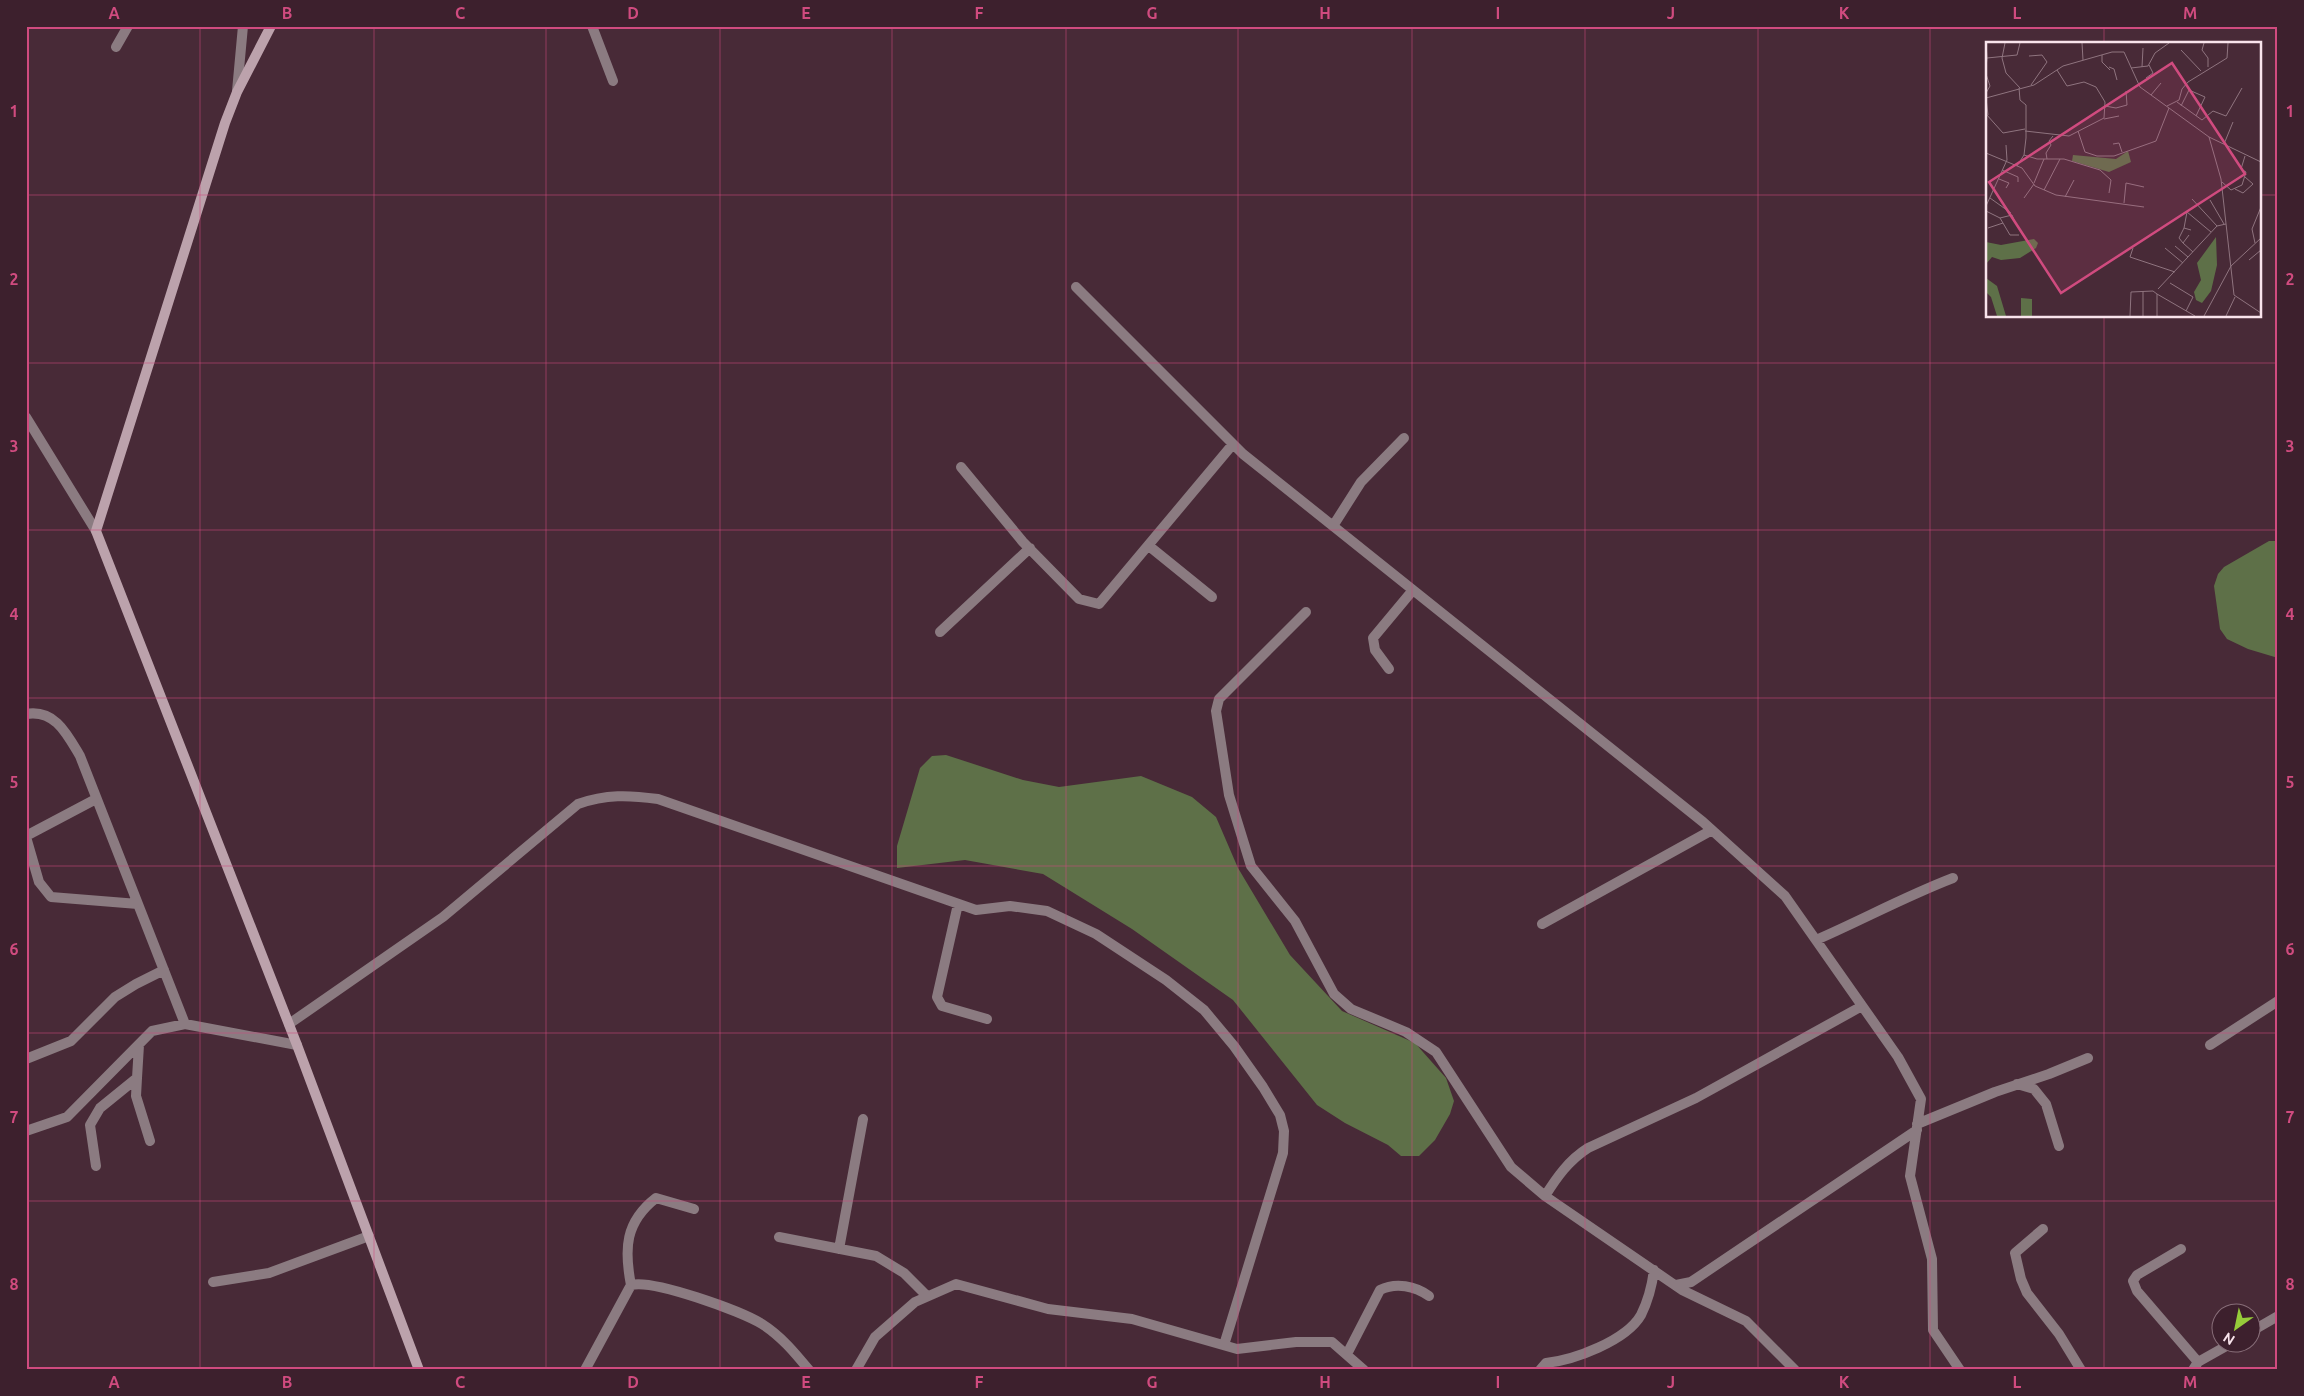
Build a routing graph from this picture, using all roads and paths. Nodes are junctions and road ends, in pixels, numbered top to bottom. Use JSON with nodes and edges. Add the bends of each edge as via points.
{"nodes":[{"id":1,"x":128,"y":26,"type":"edge"},
{"id":2,"x":243,"y":26,"type":"edge"},
{"id":3,"x":271,"y":26,"type":"edge"},
{"id":4,"x":592,"y":26,"type":"edge"},
{"id":5,"x":116,"y":47,"type":"dead end"},
{"id":6,"x":613,"y":81,"type":"dead end"},
{"id":7,"x":237,"y":92,"type":"junction"},
{"id":8,"x":1076,"y":287,"type":"dead end"},
{"id":9,"x":26,"y":417,"type":"edge"},
{"id":10,"x":1404,"y":438,"type":"dead end"},
{"id":11,"x":1233,"y":444,"type":"junction"},
{"id":12,"x":961,"y":468,"type":"dead end"},
{"id":13,"x":1333,"y":526,"type":"junction"},
{"id":14,"x":96,"y":531,"type":"junction"},
{"id":15,"x":1149,"y":546,"type":"junction"},
{"id":16,"x":1030,"y":548,"type":"junction"},
{"id":17,"x":1413,"y":590,"type":"junction"},
{"id":18,"x":1212,"y":597,"type":"dead end"},
{"id":19,"x":1306,"y":612,"type":"dead end"},
{"id":20,"x":940,"y":632,"type":"dead end"},
{"id":21,"x":1389,"y":669,"type":"dead end"},
{"id":22,"x":26,"y":714,"type":"edge"},
{"id":23,"x":96,"y":798,"type":"junction"},
{"id":24,"x":1712,"y":830,"type":"junction"},
{"id":25,"x":26,"y":836,"type":"edge"},
{"id":26,"x":1953,"y":878,"type":"dead end"},
{"id":27,"x":138,"y":904,"type":"junction"},
{"id":28,"x":958,"y":904,"type":"junction"},
{"id":29,"x":1542,"y":924,"type":"dead end"},
{"id":30,"x":1816,"y":940,"type":"junction"},
{"id":31,"x":164,"y":970,"type":"junction"},
{"id":32,"x":2278,"y":1001,"type":"edge"},
{"id":33,"x":1862,"y":1006,"type":"junction"},
{"id":34,"x":987,"y":1019,"type":"dead end"},
{"id":35,"x":186,"y":1024,"type":"junction"},
{"id":36,"x":288,"y":1024,"type":"junction"},
{"id":37,"x":139,"y":1045,"type":"junction"},
{"id":38,"x":297,"y":1045,"type":"junction"},
{"id":39,"x":2210,"y":1045,"type":"dead end"},
{"id":40,"x":2088,"y":1058,"type":"dead end"},
{"id":41,"x":26,"y":1060,"type":"edge"},
{"id":42,"x":137,"y":1078,"type":"junction"},
{"id":43,"x":2017,"y":1084,"type":"junction"},
{"id":44,"x":863,"y":1119,"type":"dead end"},
{"id":45,"x":1917,"y":1127,"type":"junction"},
{"id":46,"x":26,"y":1130,"type":"edge"},
{"id":47,"x":150,"y":1141,"type":"dead end"},
{"id":48,"x":2059,"y":1146,"type":"dead end"},
{"id":49,"x":96,"y":1166,"type":"dead end"},
{"id":50,"x":1545,"y":1196,"type":"junction"},
{"id":51,"x":694,"y":1209,"type":"dead end"},
{"id":52,"x":2043,"y":1229,"type":"dead end"},
{"id":53,"x":369,"y":1236,"type":"junction"},
{"id":54,"x":779,"y":1237,"type":"dead end"},
{"id":55,"x":839,"y":1249,"type":"junction"},
{"id":56,"x":2181,"y":1249,"type":"dead end"},
{"id":57,"x":1654,"y":1270,"type":"junction"},
{"id":58,"x":213,"y":1282,"type":"dead end"},
{"id":59,"x":631,"y":1285,"type":"junction"},
{"id":60,"x":1676,"y":1285,"type":"junction"},
{"id":61,"x":927,"y":1296,"type":"junction"},
{"id":62,"x":1429,"y":1296,"type":"dead end"},
{"id":63,"x":2278,"y":1316,"type":"edge"},
{"id":64,"x":2262,"y":1325,"type":"edge"},
{"id":65,"x":1224,"y":1345,"type":"junction"},
{"id":66,"x":1347,"y":1354,"type":"junction"},
{"id":67,"x":2214,"y":1354,"type":"edge"},
{"id":68,"x":2195,"y":1366,"type":"edge"},
{"id":69,"x":419,"y":1370,"type":"edge"},
{"id":70,"x":585,"y":1370,"type":"edge"},
{"id":71,"x":809,"y":1370,"type":"edge"},
{"id":72,"x":856,"y":1370,"type":"edge"},
{"id":73,"x":1364,"y":1370,"type":"edge"},
{"id":74,"x":1540,"y":1370,"type":"edge"},
{"id":75,"x":1795,"y":1370,"type":"edge"},
{"id":76,"x":1960,"y":1370,"type":"edge"},
{"id":77,"x":2081,"y":1370,"type":"edge"}],
"edges":[{"from":1,"to":5,"type":"street"},
{"from":2,"to":7,"type":"street"},
{"from":3,"to":7,"type":"main road"},
{"from":4,"to":6,"type":"street"},
{"from":7,"to":14,"type":"main road"},
{"from":8,"to":11,"type":"street"},
{"from":9,"to":14,"type":"street"},
{"from":10,"to":13,"type":"street","via":[[1361,482]]},
{"from":11,"to":13,"type":"street"},
{"from":11,"to":15,"type":"street"},
{"from":12,"to":16,"type":"street"},
{"from":13,"to":17,"type":"street"},
{"from":14,"to":36,"type":"main road"},
{"from":15,"to":16,"type":"street","via":[[1099,604],[1080,599]]},
{"from":15,"to":18,"type":"street"},
{"from":16,"to":20,"type":"street"},
{"from":17,"to":21,"type":"street","via":[[1373,638],[1374,650]]},
{"from":17,"to":24,"type":"street"},
{"from":19,"to":50,"type":"street","via":[[1219,699],[1216,711],[1229,795],[1251,866],[1295,922],[1339,998],[1350,1009],[1406,1032],[1436,1052],[1511,1167]]},
{"from":22,"to":23,"type":"street","via":[[47,715],[62,727],[80,756]]},
{"from":23,"to":25,"type":"street"},
{"from":23,"to":27,"type":"street"},
{"from":24,"to":29,"type":"street"},
{"from":24,"to":30,"type":"street","via":[[1785,896]]},
{"from":25,"to":27,"type":"street","via":[[39,882],[51,897]]},
{"from":26,"to":30,"type":"street"},
{"from":27,"to":31,"type":"street"},
{"from":28,"to":34,"type":"street","via":[[937,997],[942,1006]]},
{"from":28,"to":36,"type":"street","via":[[658,799],[615,795],[595,798],[578,804],[442,918]]},
{"from":28,"to":65,"type":"street","via":[[976,910],[1010,906],[1047,911],[1096,934],[1166,980],[1204,1010],[1234,1046],[1280,1115],[1284,1131],[1283,1153]]},
{"from":30,"to":33,"type":"street"},
{"from":31,"to":35,"type":"street"},
{"from":31,"to":41,"type":"street","via":[[115,997],[71,1041]]},
{"from":32,"to":39,"type":"street"},
{"from":33,"to":45,"type":"street","via":[[1898,1057],[1921,1099]]},
{"from":33,"to":50,"type":"street","via":[[1696,1098],[1588,1148],[1575,1157]]},
{"from":35,"to":37,"type":"street","via":[[152,1031]]},
{"from":35,"to":38,"type":"street"},
{"from":36,"to":38,"type":"main road"},
{"from":37,"to":42,"type":"street"},
{"from":37,"to":46,"type":"street","via":[[67,1117]]},
{"from":38,"to":53,"type":"main road"},
{"from":40,"to":43,"type":"street"},
{"from":42,"to":47,"type":"street","via":[[136,1096]]},
{"from":42,"to":49,"type":"street","via":[[100,1108],[90,1126]]},
{"from":43,"to":45,"type":"street"},
{"from":43,"to":48,"type":"street","via":[[2034,1090],[2046,1104]]},
{"from":44,"to":55,"type":"street"},
{"from":45,"to":60,"type":"street","via":[[1691,1282]]},
{"from":45,"to":76,"type":"street","via":[[1910,1176],[1932,1259],[1933,1330]]},
{"from":50,"to":57,"type":"street"},
{"from":51,"to":59,"type":"street","via":[[656,1198],[644,1207],[628,1239],[626,1260]]},
{"from":52,"to":77,"type":"street","via":[[2015,1253],[2021,1279],[2027,1293],[2059,1334]]},
{"from":53,"to":58,"type":"street","via":[[269,1273]]},
{"from":53,"to":69,"type":"main road"},
{"from":54,"to":55,"type":"street"},
{"from":55,"to":61,"type":"street","via":[[876,1256],[904,1273]]},
{"from":56,"to":68,"type":"street","via":[[2137,1275],[2133,1281],[2137,1291]]},
{"from":57,"to":60,"type":"street"},
{"from":57,"to":74,"type":"street","via":[[1648,1299],[1628,1330],[1600,1346],[1562,1361],[1546,1363]]},
{"from":59,"to":70,"type":"street"},
{"from":59,"to":71,"type":"street","via":[[639,1282],[674,1290],[762,1324]]},
{"from":60,"to":75,"type":"street","via":[[1746,1321]]},
{"from":61,"to":65,"type":"street","via":[[956,1284],[1048,1309],[1132,1319]]},
{"from":61,"to":72,"type":"street","via":[[915,1302],[875,1337]]},
{"from":62,"to":66,"type":"street","via":[[1417,1288],[1389,1286],[1380,1290]]},
{"from":63,"to":64,"type":"street"},
{"from":65,"to":66,"type":"street","via":[[1237,1349],[1296,1342],[1332,1342]]},
{"from":66,"to":73,"type":"street"},
{"from":67,"to":68,"type":"street"}]}
